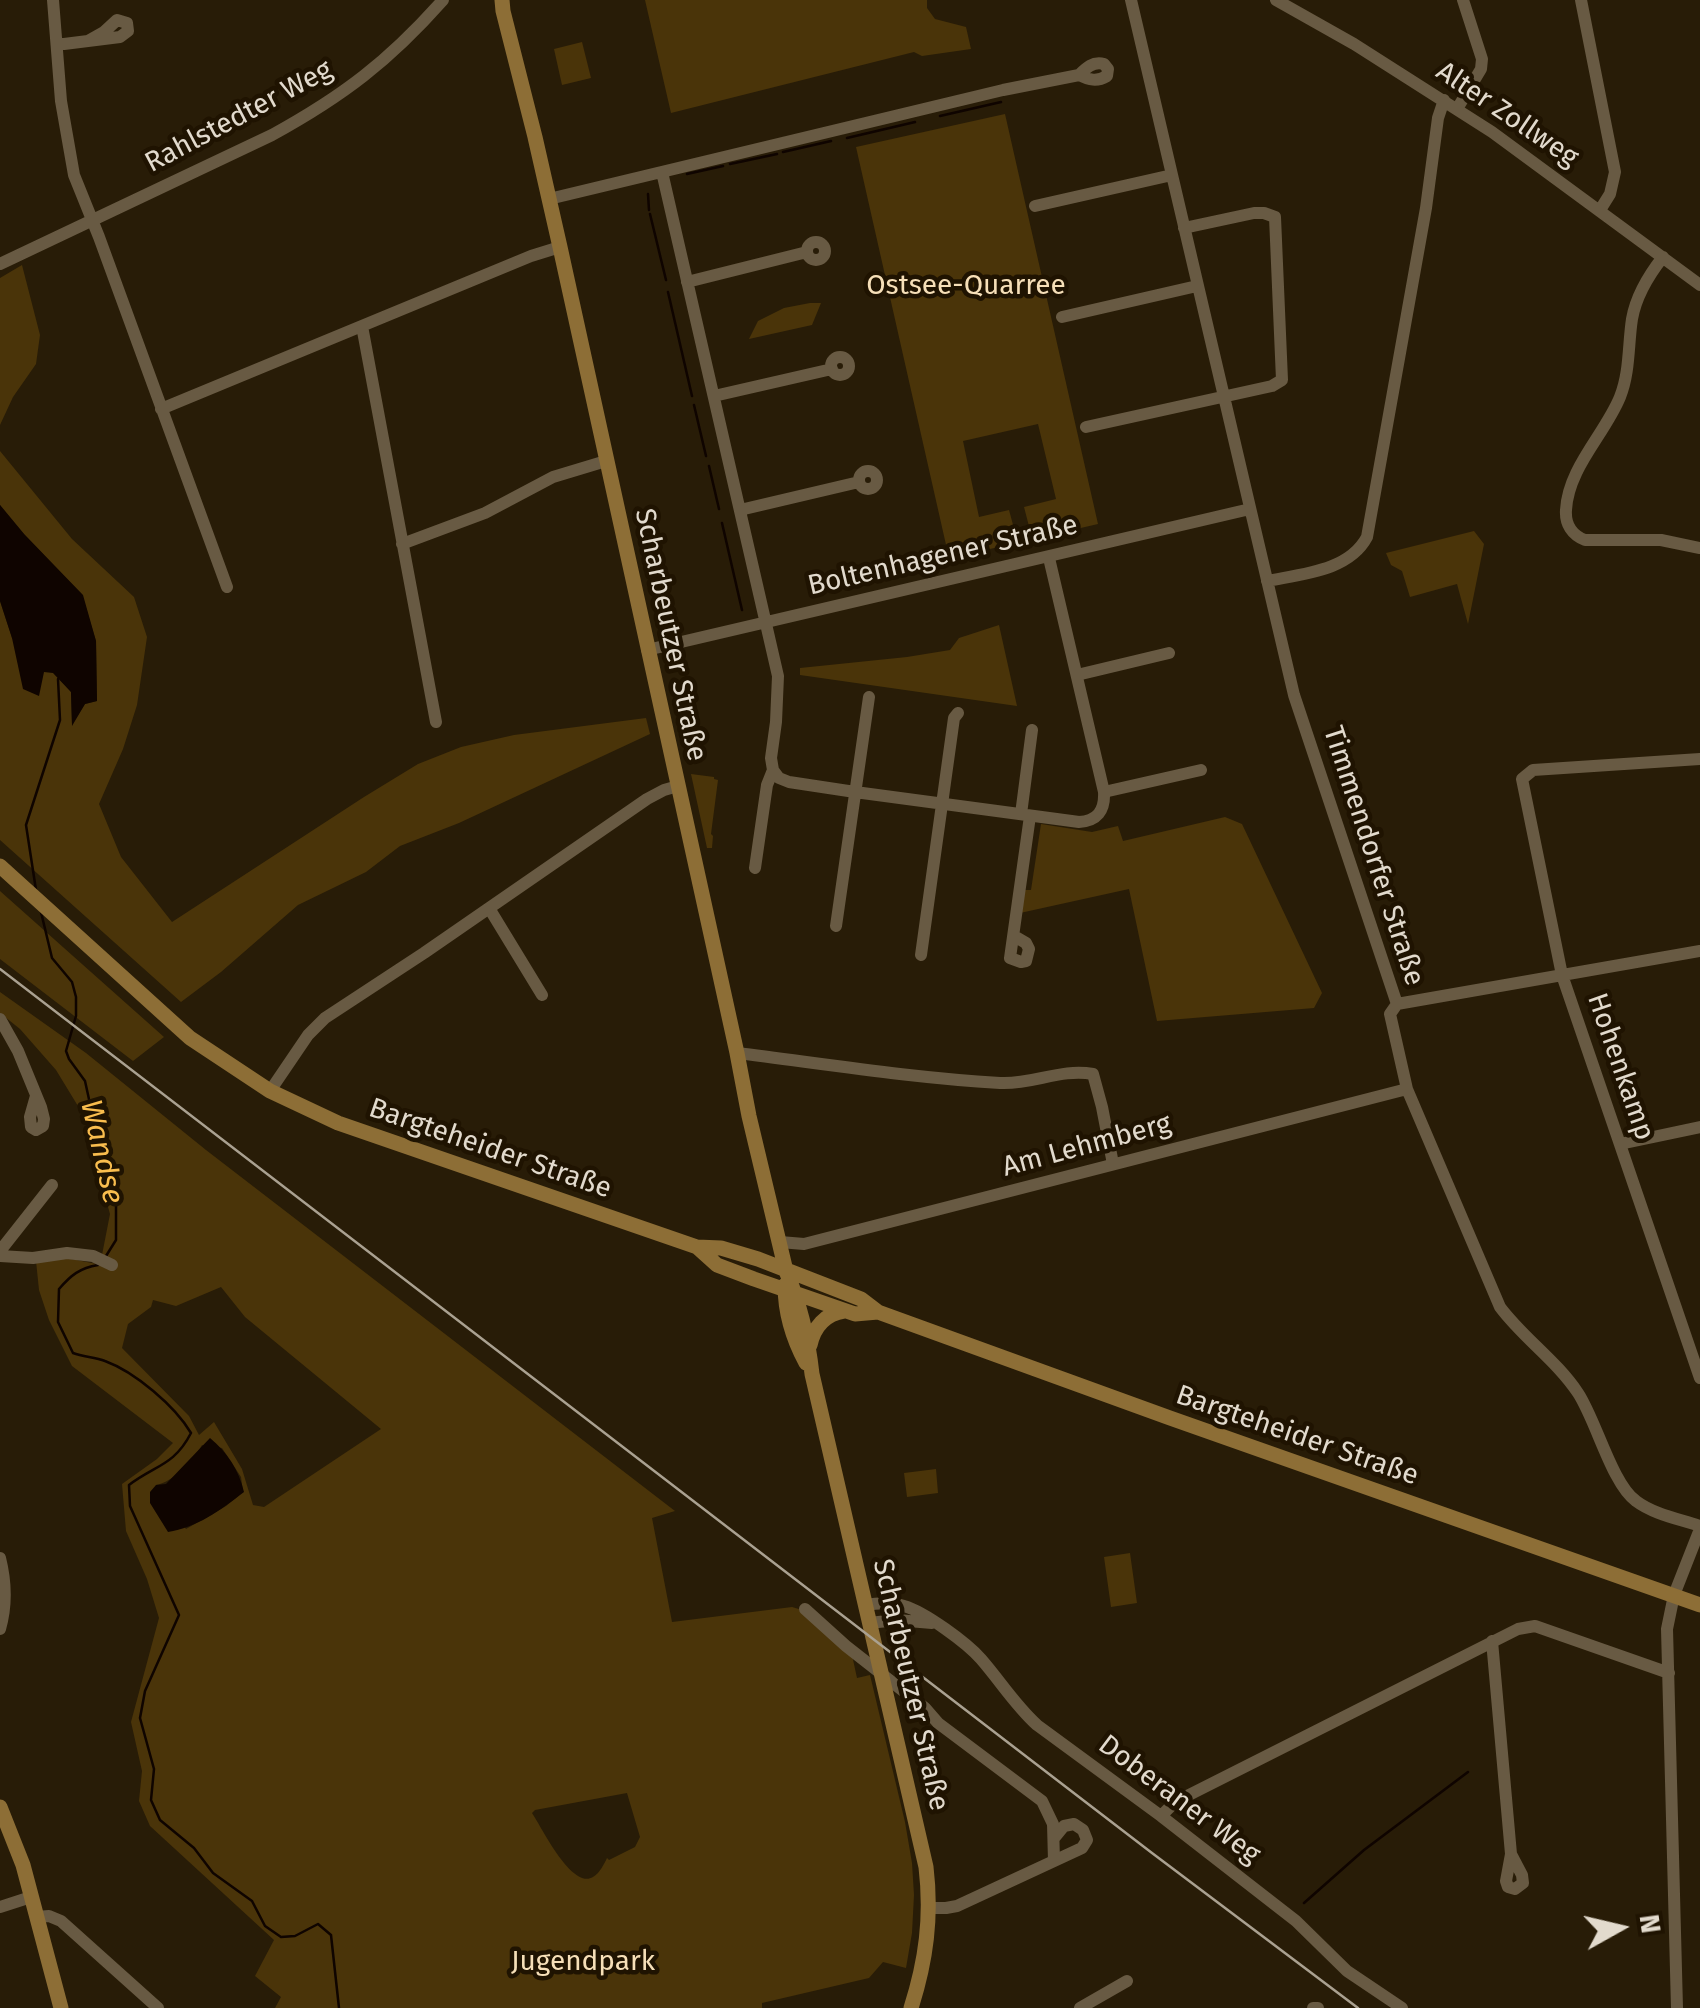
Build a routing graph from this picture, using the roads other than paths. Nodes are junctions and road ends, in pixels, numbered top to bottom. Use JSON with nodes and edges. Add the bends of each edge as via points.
{"nodes":[{"id":1,"x":53,"y":0,"type":"edge"},
{"id":2,"x":1131,"y":0,"type":"edge"},
{"id":3,"x":1276,"y":0,"type":"edge"},
{"id":4,"x":1463,"y":0,"type":"edge"},
{"id":5,"x":1581,"y":0,"type":"edge"},
{"id":6,"x":438,"y":3,"type":"edge"},
{"id":7,"x":501,"y":4,"type":"edge"},
{"id":8,"x":88,"y":41,"type":"dead end"},
{"id":9,"x":57,"y":44,"type":"junction"},
{"id":10,"x":1079,"y":75,"type":"dead end"},
{"id":11,"x":1444,"y":100,"type":"junction"},
{"id":12,"x":1457,"y":108,"type":"junction"},
{"id":13,"x":662,"y":172,"type":"junction"},
{"id":14,"x":1172,"y":175,"type":"junction"},
{"id":15,"x":549,"y":199,"type":"junction"},
{"id":16,"x":1034,"y":206,"type":"dead end"},
{"id":17,"x":1600,"y":210,"type":"junction"},
{"id":18,"x":91,"y":220,"type":"junction"},
{"id":19,"x":1184,"y":228,"type":"junction"},
{"id":20,"x":560,"y":247,"type":"junction"},
{"id":21,"x":807,"y":252,"type":"dead end"},
{"id":22,"x":1662,"y":257,"type":"junction"},
{"id":23,"x":0,"y":264,"type":"edge"},
{"id":24,"x":687,"y":282,"type":"junction"},
{"id":25,"x":1700,"y":285,"type":"edge"},
{"id":26,"x":1198,"y":286,"type":"junction"},
{"id":27,"x":1062,"y":317,"type":"dead end"},
{"id":28,"x":362,"y":326,"type":"junction"},
{"id":29,"x":832,"y":368,"type":"dead end"},
{"id":30,"x":714,"y":396,"type":"junction"},
{"id":31,"x":1224,"y":398,"type":"junction"},
{"id":32,"x":160,"y":409,"type":"junction"},
{"id":33,"x":1086,"y":427,"type":"dead end"},
{"id":34,"x":606,"y":462,"type":"junction"},
{"id":35,"x":859,"y":482,"type":"dead end"},
{"id":36,"x":740,"y":510,"type":"junction"},
{"id":37,"x":1250,"y":510,"type":"junction"},
{"id":38,"x":402,"y":544,"type":"junction"},
{"id":39,"x":1700,"y":548,"type":"edge"},
{"id":40,"x":1049,"y":558,"type":"junction"},
{"id":41,"x":1268,"y":581,"type":"junction"},
{"id":42,"x":227,"y":586,"type":"dead end"},
{"id":43,"x":766,"y":622,"type":"junction"},
{"id":44,"x":647,"y":650,"type":"junction"},
{"id":45,"x":1169,"y":653,"type":"dead end"},
{"id":46,"x":1077,"y":675,"type":"junction"},
{"id":47,"x":869,"y":697,"type":"dead end"},
{"id":48,"x":958,"y":713,"type":"dead end"},
{"id":49,"x":436,"y":722,"type":"dead end"},
{"id":50,"x":1032,"y":730,"type":"dead end"},
{"id":51,"x":1700,"y":759,"type":"edge"},
{"id":52,"x":773,"y":770,"type":"junction"},
{"id":53,"x":1201,"y":770,"type":"dead end"},
{"id":54,"x":678,"y":786,"type":"junction"},
{"id":55,"x":855,"y":792,"type":"junction"},
{"id":56,"x":1104,"y":792,"type":"junction"},
{"id":57,"x":942,"y":804,"type":"junction"},
{"id":58,"x":1026,"y":815,"type":"junction"},
{"id":59,"x":0,"y":866,"type":"edge"},
{"id":60,"x":756,"y":868,"type":"dead end"},
{"id":61,"x":489,"y":908,"type":"junction"},
{"id":62,"x":836,"y":926,"type":"dead end"},
{"id":63,"x":1014,"y":936,"type":"dead end"},
{"id":64,"x":1700,"y":950,"type":"edge"},
{"id":65,"x":921,"y":955,"type":"dead end"},
{"id":66,"x":1562,"y":975,"type":"junction"},
{"id":67,"x":542,"y":995,"type":"dead end"},
{"id":68,"x":1397,"y":1004,"type":"junction"},
{"id":69,"x":0,"y":1019,"type":"edge"},
{"id":70,"x":737,"y":1053,"type":"junction"},
{"id":71,"x":1407,"y":1089,"type":"junction"},
{"id":72,"x":270,"y":1091,"type":"junction"},
{"id":73,"x":36,"y":1096,"type":"dead end"},
{"id":74,"x":1700,"y":1127,"type":"edge"},
{"id":75,"x":1620,"y":1144,"type":"junction"},
{"id":76,"x":1113,"y":1164,"type":"junction"},
{"id":77,"x":52,"y":1185,"type":"dead end"},
{"id":78,"x":780,"y":1242,"type":"junction"},
{"id":79,"x":697,"y":1247,"type":"junction"},
{"id":80,"x":0,"y":1253,"type":"edge"},
{"id":81,"x":112,"y":1266,"type":"dead end"},
{"id":82,"x":786,"y":1271,"type":"junction"},
{"id":83,"x":790,"y":1292,"type":"junction"},
{"id":84,"x":846,"y":1311,"type":"junction"},
{"id":85,"x":878,"y":1312,"type":"junction"},
{"id":86,"x":809,"y":1349,"type":"junction"},
{"id":87,"x":812,"y":1374,"type":"junction"},
{"id":88,"x":1700,"y":1378,"type":"edge"},
{"id":89,"x":1700,"y":1528,"type":"edge"},
{"id":90,"x":0,"y":1558,"type":"edge"},
{"id":91,"x":1674,"y":1595,"type":"junction"},
{"id":92,"x":1700,"y":1604,"type":"edge"},
{"id":93,"x":865,"y":1605,"type":"junction"},
{"id":94,"x":805,"y":1608,"type":"dead end"},
{"id":95,"x":934,"y":1624,"type":"junction"},
{"id":96,"x":870,"y":1625,"type":"junction"},
{"id":97,"x":0,"y":1628,"type":"edge"},
{"id":98,"x":1492,"y":1641,"type":"junction"},
{"id":99,"x":1668,"y":1674,"type":"junction"},
{"id":100,"x":0,"y":1808,"type":"edge"},
{"id":101,"x":1161,"y":1816,"type":"junction"},
{"id":102,"x":1055,"y":1837,"type":"junction"},
{"id":103,"x":1511,"y":1854,"type":"dead end"},
{"id":104,"x":1054,"y":1861,"type":"junction"},
{"id":105,"x":32,"y":1897,"type":"junction"},
{"id":106,"x":0,"y":1907,"type":"edge"},
{"id":107,"x":929,"y":1908,"type":"junction"},
{"id":108,"x":36,"y":1917,"type":"junction"},
{"id":109,"x":1127,"y":1981,"type":"dead end"},
{"id":110,"x":61,"y":2008,"type":"edge"},
{"id":111,"x":158,"y":2008,"type":"edge"},
{"id":112,"x":911,"y":2008,"type":"edge"},
{"id":113,"x":1080,"y":2008,"type":"edge"},
{"id":114,"x":1402,"y":2008,"type":"edge"},
{"id":115,"x":1677,"y":2008,"type":"edge"}],
"edges":[{"from":1,"to":9,"type":"street"},
{"from":2,"to":14,"type":"street","name":"Timmendorfer Straße"},
{"from":3,"to":11,"type":"street","name":"Alter Zollweg"},
{"from":4,"to":12,"type":"street","via":[[1482,64]]},
{"from":5,"to":17,"type":"street","via":[[1615,172]]},
{"from":6,"to":18,"type":"street","name":"Rahlstedter Weg","via":[[380,64],[315,111]]},
{"from":7,"to":15,"type":"main road","name":"Scharbeutzer Straße"},
{"from":8,"to":9,"type":"street"},
{"from":9,"to":18,"type":"street","via":[[69,156]]},
{"from":10,"to":13,"type":"street"},
{"from":11,"to":12,"type":"street","name":"Alter Zollweg"},
{"from":11,"to":41,"type":"street","via":[[1367,537],[1344,562]]},
{"from":12,"to":17,"type":"street","name":"Alter Zollweg"},
{"from":13,"to":15,"type":"street"},
{"from":13,"to":24,"type":"street"},
{"from":14,"to":16,"type":"street"},
{"from":14,"to":19,"type":"street","name":"Timmendorfer Straße"},
{"from":15,"to":20,"type":"main road","name":"Scharbeutzer Straße"},
{"from":17,"to":22,"type":"street","name":"Alter Zollweg"},
{"from":18,"to":23,"type":"street","name":"Rahlstedter Weg"},
{"from":18,"to":32,"type":"street"},
{"from":19,"to":26,"type":"street","name":"Timmendorfer Straße"},
{"from":19,"to":31,"type":"street","via":[[1264,213],[1277,224],[1282,380]]},
{"from":20,"to":28,"type":"street"},
{"from":20,"to":34,"type":"main road","name":"Scharbeutzer Straße"},
{"from":21,"to":24,"type":"street"},
{"from":22,"to":25,"type":"street","name":"Alter Zollweg"},
{"from":22,"to":39,"type":"street","via":[[1635,306],[1619,399],[1576,478],[1566,515],[1569,528],[1585,540],[1661,540]]},
{"from":24,"to":30,"type":"street"},
{"from":26,"to":27,"type":"street"},
{"from":26,"to":31,"type":"street","name":"Timmendorfer Straße"},
{"from":28,"to":32,"type":"street"},
{"from":28,"to":38,"type":"street"},
{"from":29,"to":30,"type":"street"},
{"from":30,"to":36,"type":"street"},
{"from":31,"to":33,"type":"street"},
{"from":31,"to":37,"type":"street","name":"Timmendorfer Straße"},
{"from":32,"to":42,"type":"street"},
{"from":34,"to":38,"type":"street","via":[[553,477]]},
{"from":34,"to":44,"type":"main road","name":"Scharbeutzer Straße"},
{"from":35,"to":36,"type":"street"},
{"from":36,"to":43,"type":"street"},
{"from":37,"to":40,"type":"street","name":"Boltenhagener Straße"},
{"from":37,"to":41,"type":"street","name":"Timmendorfer Straße"},
{"from":38,"to":49,"type":"street"},
{"from":40,"to":43,"type":"street","name":"Boltenhagener Straße"},
{"from":40,"to":46,"type":"street"},
{"from":41,"to":68,"type":"street","name":"Timmendorfer Straße","via":[[1294,695]]},
{"from":43,"to":44,"type":"street","name":"Boltenhagener Straße"},
{"from":43,"to":52,"type":"street","via":[[778,684]]},
{"from":44,"to":54,"type":"main road","name":"Scharbeutzer Straße"},
{"from":45,"to":46,"type":"street"},
{"from":46,"to":56,"type":"street"},
{"from":47,"to":55,"type":"street"},
{"from":48,"to":57,"type":"street"},
{"from":50,"to":58,"type":"street"},
{"from":51,"to":66,"type":"street","name":"Hohenkamp","via":[[1533,770],[1522,779]]},
{"from":52,"to":55,"type":"street","via":[[789,782]]},
{"from":52,"to":60,"type":"street"},
{"from":53,"to":56,"type":"street"},
{"from":54,"to":61,"type":"street","via":[[647,799]]},
{"from":54,"to":70,"type":"main road","name":"Scharbeutzer Straße"},
{"from":55,"to":57,"type":"street"},
{"from":55,"to":62,"type":"street"},
{"from":56,"to":58,"type":"street","via":[[1104,807],[1090,822]]},
{"from":57,"to":58,"type":"street"},
{"from":57,"to":65,"type":"street"},
{"from":58,"to":63,"type":"street"},
{"from":59,"to":72,"type":"main road","name":"Bargteheider Straße","via":[[190,1038]]},
{"from":61,"to":67,"type":"street"},
{"from":61,"to":72,"type":"street","via":[[325,1018]]},
{"from":64,"to":66,"type":"street"},
{"from":66,"to":68,"type":"street"},
{"from":66,"to":75,"type":"street","name":"Hohenkamp"},
{"from":68,"to":71,"type":"street","name":"Timmendorfer Straße","via":[[1390,1014]]},
{"from":69,"to":73,"type":"street"},
{"from":70,"to":76,"type":"street","via":[[1005,1084],[1092,1074]]},
{"from":70,"to":78,"type":"main road","name":"Scharbeutzer Straße"},
{"from":71,"to":76,"type":"street","name":"Am Lehmberg"},
{"from":71,"to":89,"type":"street","name":"Timmendorfer Straße","via":[[1500,1306],[1579,1394],[1624,1491],[1646,1508]]},
{"from":72,"to":79,"type":"main road","name":"Bargteheider Straße","via":[[338,1122]]},
{"from":74,"to":75,"type":"street"},
{"from":75,"to":88,"type":"street","name":"Hohenkamp"},
{"from":76,"to":78,"type":"street","name":"Am Lehmberg","via":[[804,1244]]},
{"from":77,"to":80,"type":"street"},
{"from":78,"to":82,"type":"main road","name":"Scharbeutzer Straße"},
{"from":79,"to":82,"type":"main road","name":"Bargteheider Straße","via":[[721,1248]]},
{"from":79,"to":83,"type":"main road","name":"Bargteheider Straße","via":[[717,1265]]},
{"from":80,"to":81,"type":"street","via":[[93,1256]]},
{"from":82,"to":83,"type":"main road","name":"Scharbeutzer Straße"},
{"from":82,"to":85,"type":"main road","name":"Bargteheider Straße"},
{"from":83,"to":84,"type":"main road","name":"Bargteheider Straße"},
{"from":83,"to":86,"type":"main road","name":"Scharbeutzer Straße"},
{"from":83,"to":87,"type":"main road","name":"Scharbeutzer Straße","via":[[786,1308]]},
{"from":84,"to":85,"type":"main road","name":"Bargteheider Straße"},
{"from":84,"to":86,"type":"main road","via":[[821,1322]]},
{"from":85,"to":91,"type":"main road","name":"Bargteheider Straße"},
{"from":86,"to":87,"type":"main road","name":"Scharbeutzer Straße"},
{"from":87,"to":93,"type":"main road","name":"Scharbeutzer Straße"},
{"from":89,"to":91,"type":"street"},
{"from":90,"to":97,"type":"street","via":[[6,1580]]},
{"from":91,"to":92,"type":"main road","name":"Bargteheider Straße"},
{"from":91,"to":99,"type":"street"},
{"from":93,"to":95,"type":"street","name":"Doberaner Weg","via":[[902,1605]]},
{"from":93,"to":96,"type":"main road","name":"Scharbeutzer Straße"},
{"from":94,"to":102,"type":"street","via":[[938,1723],[1042,1800]]},
{"from":95,"to":96,"type":"street"},
{"from":95,"to":101,"type":"street","name":"Doberaner Weg","via":[[972,1649],[1037,1725]]},
{"from":96,"to":107,"type":"main road","name":"Scharbeutzer Straße","via":[[926,1867]]},
{"from":98,"to":99,"type":"street","via":[[1535,1626]]},
{"from":98,"to":101,"type":"street","via":[[1175,1802]]},
{"from":98,"to":103,"type":"street"},
{"from":99,"to":115,"type":"street"},
{"from":100,"to":105,"type":"main road"},
{"from":101,"to":114,"type":"street","name":"Doberaner Weg","via":[[1296,1920],[1346,1971]]},
{"from":102,"to":104,"type":"street"},
{"from":102,"to":104,"type":"street","via":[[1074,1824],[1087,1840]]},
{"from":104,"to":107,"type":"street","via":[[957,1906]]},
{"from":105,"to":106,"type":"street"},
{"from":105,"to":108,"type":"main road"},
{"from":107,"to":112,"type":"main road","name":"Scharbeutzer Straße","via":[[927,1948]]},
{"from":108,"to":110,"type":"main road"},
{"from":108,"to":111,"type":"street","via":[[61,1921]]},
{"from":109,"to":113,"type":"street"}]}
